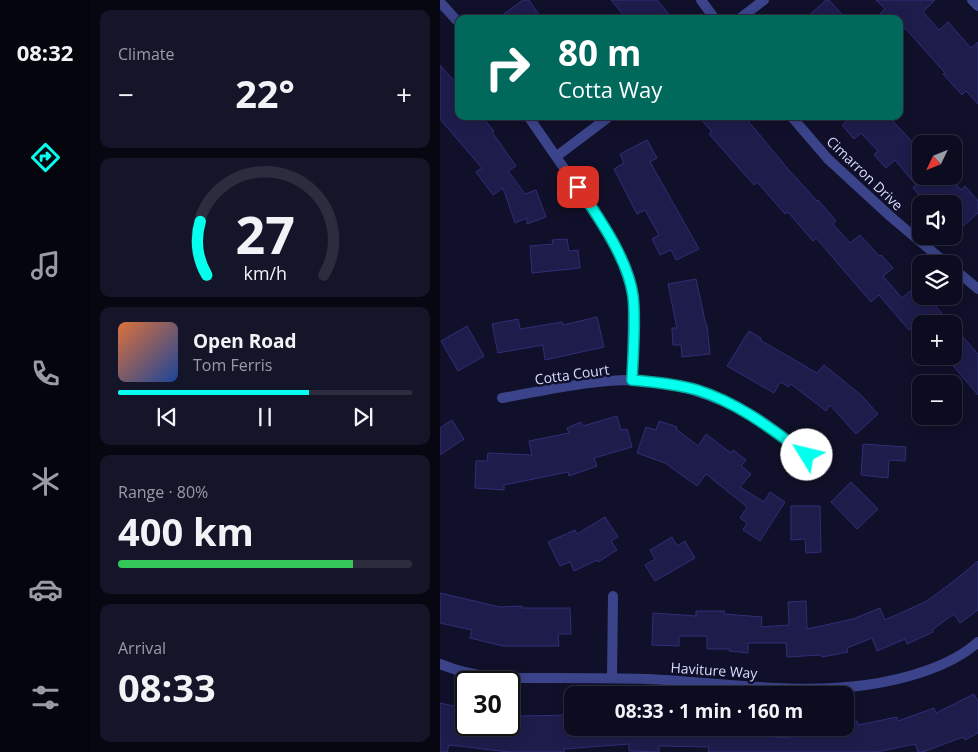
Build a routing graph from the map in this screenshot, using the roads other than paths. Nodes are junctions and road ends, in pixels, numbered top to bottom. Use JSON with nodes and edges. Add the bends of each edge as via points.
{"nodes":[{"id":1,"x":701,"y":0,"type":"edge"},
{"id":2,"x":764,"y":0,"type":"edge"},
{"id":3,"x":972,"y":0,"type":"edge"},
{"id":4,"x":440,"y":2,"type":"edge"},
{"id":5,"x":978,"y":6,"type":"edge"},
{"id":6,"x":712,"y":15,"type":"edge"},
{"id":7,"x":744,"y":15,"type":"edge"},
{"id":8,"x":455,"y":19,"type":"edge"},
{"id":9,"x":531,"y":120,"type":"edge"},
{"id":10,"x":605,"y":120,"type":"edge"},
{"id":11,"x":794,"y":120,"type":"edge"},
{"id":12,"x":557,"y":156,"type":"junction"},
{"id":13,"x":936,"y":255,"type":"edge"},
{"id":14,"x":962,"y":276,"type":"edge"},
{"id":15,"x":978,"y":290,"type":"edge"},
{"id":16,"x":632,"y":380,"type":"junction"},
{"id":17,"x":502,"y":398,"type":"dead end"},
{"id":18,"x":807,"y":455,"type":"dead end"},
{"id":19,"x":613,"y":596,"type":"dead end"},
{"id":20,"x":978,"y":642,"type":"edge"},
{"id":21,"x":440,"y":664,"type":"edge"},
{"id":22,"x":612,"y":678,"type":"junction"}],
"edges":[{"from":1,"to":6,"type":"street"},
{"from":2,"to":7,"type":"street"},
{"from":3,"to":5,"type":"street"},
{"from":4,"to":8,"type":"street"},
{"from":9,"to":12,"type":"street"},
{"from":10,"to":12,"type":"street"},
{"from":11,"to":13,"type":"street","name":"Cimarron Drive","via":[[828,159]]},
{"from":12,"to":16,"type":"street","via":[[622,259],[633,295]]},
{"from":14,"to":15,"type":"street"},
{"from":16,"to":17,"type":"street","name":"Cotta Court","via":[[598,382]]},
{"from":16,"to":18,"type":"street","name":"Cotta Court","via":[[697,390],[721,400],[757,418]]},
{"from":19,"to":22,"type":"street"},
{"from":20,"to":22,"type":"street","name":"Haviture Way","via":[[936,667],[866,685],[760,687]]},
{"from":21,"to":22,"type":"street","name":"Haviture Way","via":[[460,672],[492,678]]}]}
